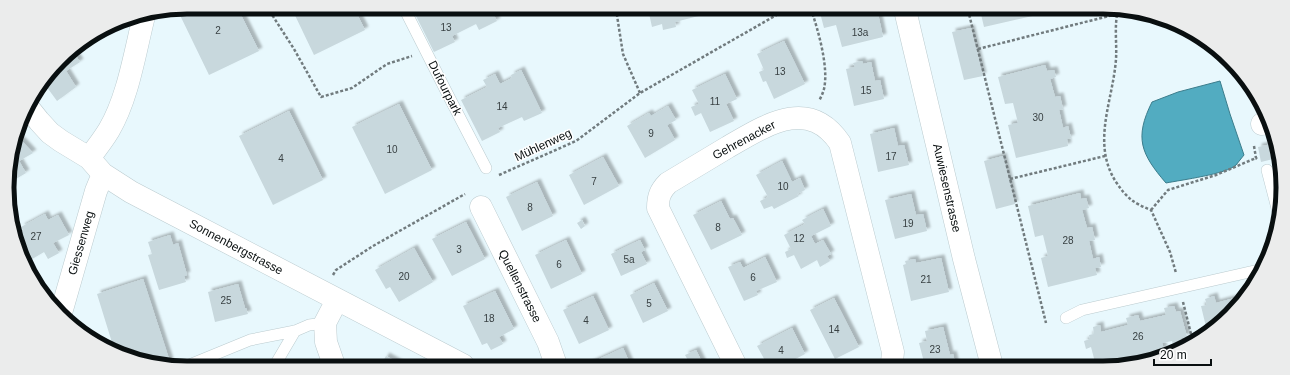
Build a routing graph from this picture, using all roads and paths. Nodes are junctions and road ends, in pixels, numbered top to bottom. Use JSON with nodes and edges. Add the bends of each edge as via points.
{"nodes":[{"id":1,"x":272,"y":14,"type":"edge"},
{"id":2,"x":407,"y":14,"type":"edge"},
{"id":3,"x":617,"y":14,"type":"edge"},
{"id":4,"x":778,"y":14,"type":"edge"},
{"id":5,"x":813,"y":14,"type":"edge"},
{"id":6,"x":906,"y":14,"type":"edge"},
{"id":7,"x":969,"y":14,"type":"edge"},
{"id":8,"x":1109,"y":14,"type":"edge"},
{"id":9,"x":1117,"y":14,"type":"edge"},
{"id":10,"x":143,"y":20,"type":"edge"},
{"id":11,"x":978,"y":49,"type":"junction"},
{"id":12,"x":426,"y":51,"type":"junction"},
{"id":13,"x":640,"y":93,"type":"junction"},
{"id":14,"x":32,"y":112,"type":"edge"},
{"id":15,"x":812,"y":120,"type":"junction"},
{"id":16,"x":1254,"y":146,"type":"dead end"},
{"id":17,"x":1105,"y":156,"type":"junction"},
{"id":18,"x":1256,"y":158,"type":"junction"},
{"id":19,"x":96,"y":166,"type":"junction"},
{"id":20,"x":486,"y":168,"type":"dead end"},
{"id":21,"x":1267,"y":170,"type":"joint"},
{"id":22,"x":497,"y":176,"type":"dead end"},
{"id":23,"x":1010,"y":179,"type":"junction"},
{"id":24,"x":475,"y":199,"type":"joint"},
{"id":25,"x":1276,"y":203,"type":"edge"},
{"id":26,"x":1151,"y":210,"type":"junction"},
{"id":27,"x":1255,"y":271,"type":"edge"},
{"id":28,"x":332,"y":277,"type":"dead end"},
{"id":29,"x":1180,"y":288,"type":"junction"},
{"id":30,"x":337,"y":300,"type":"junction"},
{"id":31,"x":63,"y":308,"type":"edge"},
{"id":32,"x":1066,"y":318,"type":"dead end"},
{"id":33,"x":325,"y":323,"type":"junction"},
{"id":34,"x":1046,"y":323,"type":"dead end"},
{"id":35,"x":295,"y":331,"type":"junction"},
{"id":36,"x":1192,"y":336,"type":"edge"},
{"id":37,"x":199,"y":361,"type":"edge"},
{"id":38,"x":277,"y":361,"type":"edge"},
{"id":39,"x":333,"y":361,"type":"edge"},
{"id":40,"x":455,"y":361,"type":"edge"},
{"id":41,"x":555,"y":361,"type":"edge"},
{"id":42,"x":734,"y":361,"type":"edge"},
{"id":43,"x":892,"y":361,"type":"edge"},
{"id":44,"x":991,"y":361,"type":"edge"}],
"edges":[{"from":1,"to":12,"type":"path","via":[[321,97],[352,88],[387,64]]},
{"from":2,"to":12,"type":"lane","name":"Dufourpark"},
{"from":3,"to":13,"type":"path","via":[[623,54]]},
{"from":4,"to":13,"type":"path","name":"Mühlenweg"},
{"from":5,"to":15,"type":"path","via":[[825,72],[824,89]]},
{"from":6,"to":44,"type":"street","name":"Auwiesenstrasse"},
{"from":7,"to":11,"type":"path"},
{"from":8,"to":11,"type":"path"},
{"from":9,"to":17,"type":"path","via":[[1116,60],[1105,118]]},
{"from":10,"to":19,"type":"street","name":"Giessenweg","via":[[120,107]]},
{"from":11,"to":23,"type":"path"},
{"from":12,"to":20,"type":"lane","name":"Dufourpark"},
{"from":13,"to":22,"type":"path","name":"Mühlenweg","via":[[576,141]]},
{"from":14,"to":19,"type":"street","name":"Sonnenbergstrasse","via":[[50,133]]},
{"from":15,"to":42,"type":"street","name":"Gehrenacker","via":[[784,119],[765,126],[668,183],[658,198],[658,208]]},
{"from":15,"to":43,"type":"street","name":"Gehrenacker","via":[[828,129],[840,143],[893,352]]},
{"from":16,"to":18,"type":"path"},
{"from":17,"to":23,"type":"path"},
{"from":17,"to":26,"type":"path","via":[[1112,174],[1123,191],[1136,204]]},
{"from":18,"to":21,"type":"path","via":[[1260,168]]},
{"from":18,"to":26,"type":"path","via":[[1216,175],[1168,190]]},
{"from":19,"to":30,"type":"street","name":"Sonnenbergstrasse","via":[[131,192]]},
{"from":19,"to":31,"type":"street","name":"Giessenweg","via":[[96,191]]},
{"from":21,"to":25,"type":"lane"},
{"from":23,"to":34,"type":"path"},
{"from":24,"to":28,"type":"path","via":[[373,246],[336,270]]},
{"from":24,"to":41,"type":"street","name":"Quellenstrasse","via":[[548,342]]},
{"from":26,"to":29,"type":"path","via":[[1170,252]]},
{"from":27,"to":29,"type":"lane"},
{"from":29,"to":32,"type":"lane","via":[[1082,310]]},
{"from":29,"to":36,"type":"path"},
{"from":30,"to":33,"type":"street"},
{"from":30,"to":40,"type":"street","name":"Sonnenbergstrasse"},
{"from":33,"to":35,"type":"lane","via":[[309,325]]},
{"from":33,"to":39,"type":"street","via":[[326,342]]},
{"from":35,"to":37,"type":"lane","via":[[250,340]]},
{"from":35,"to":38,"type":"lane"}]}
